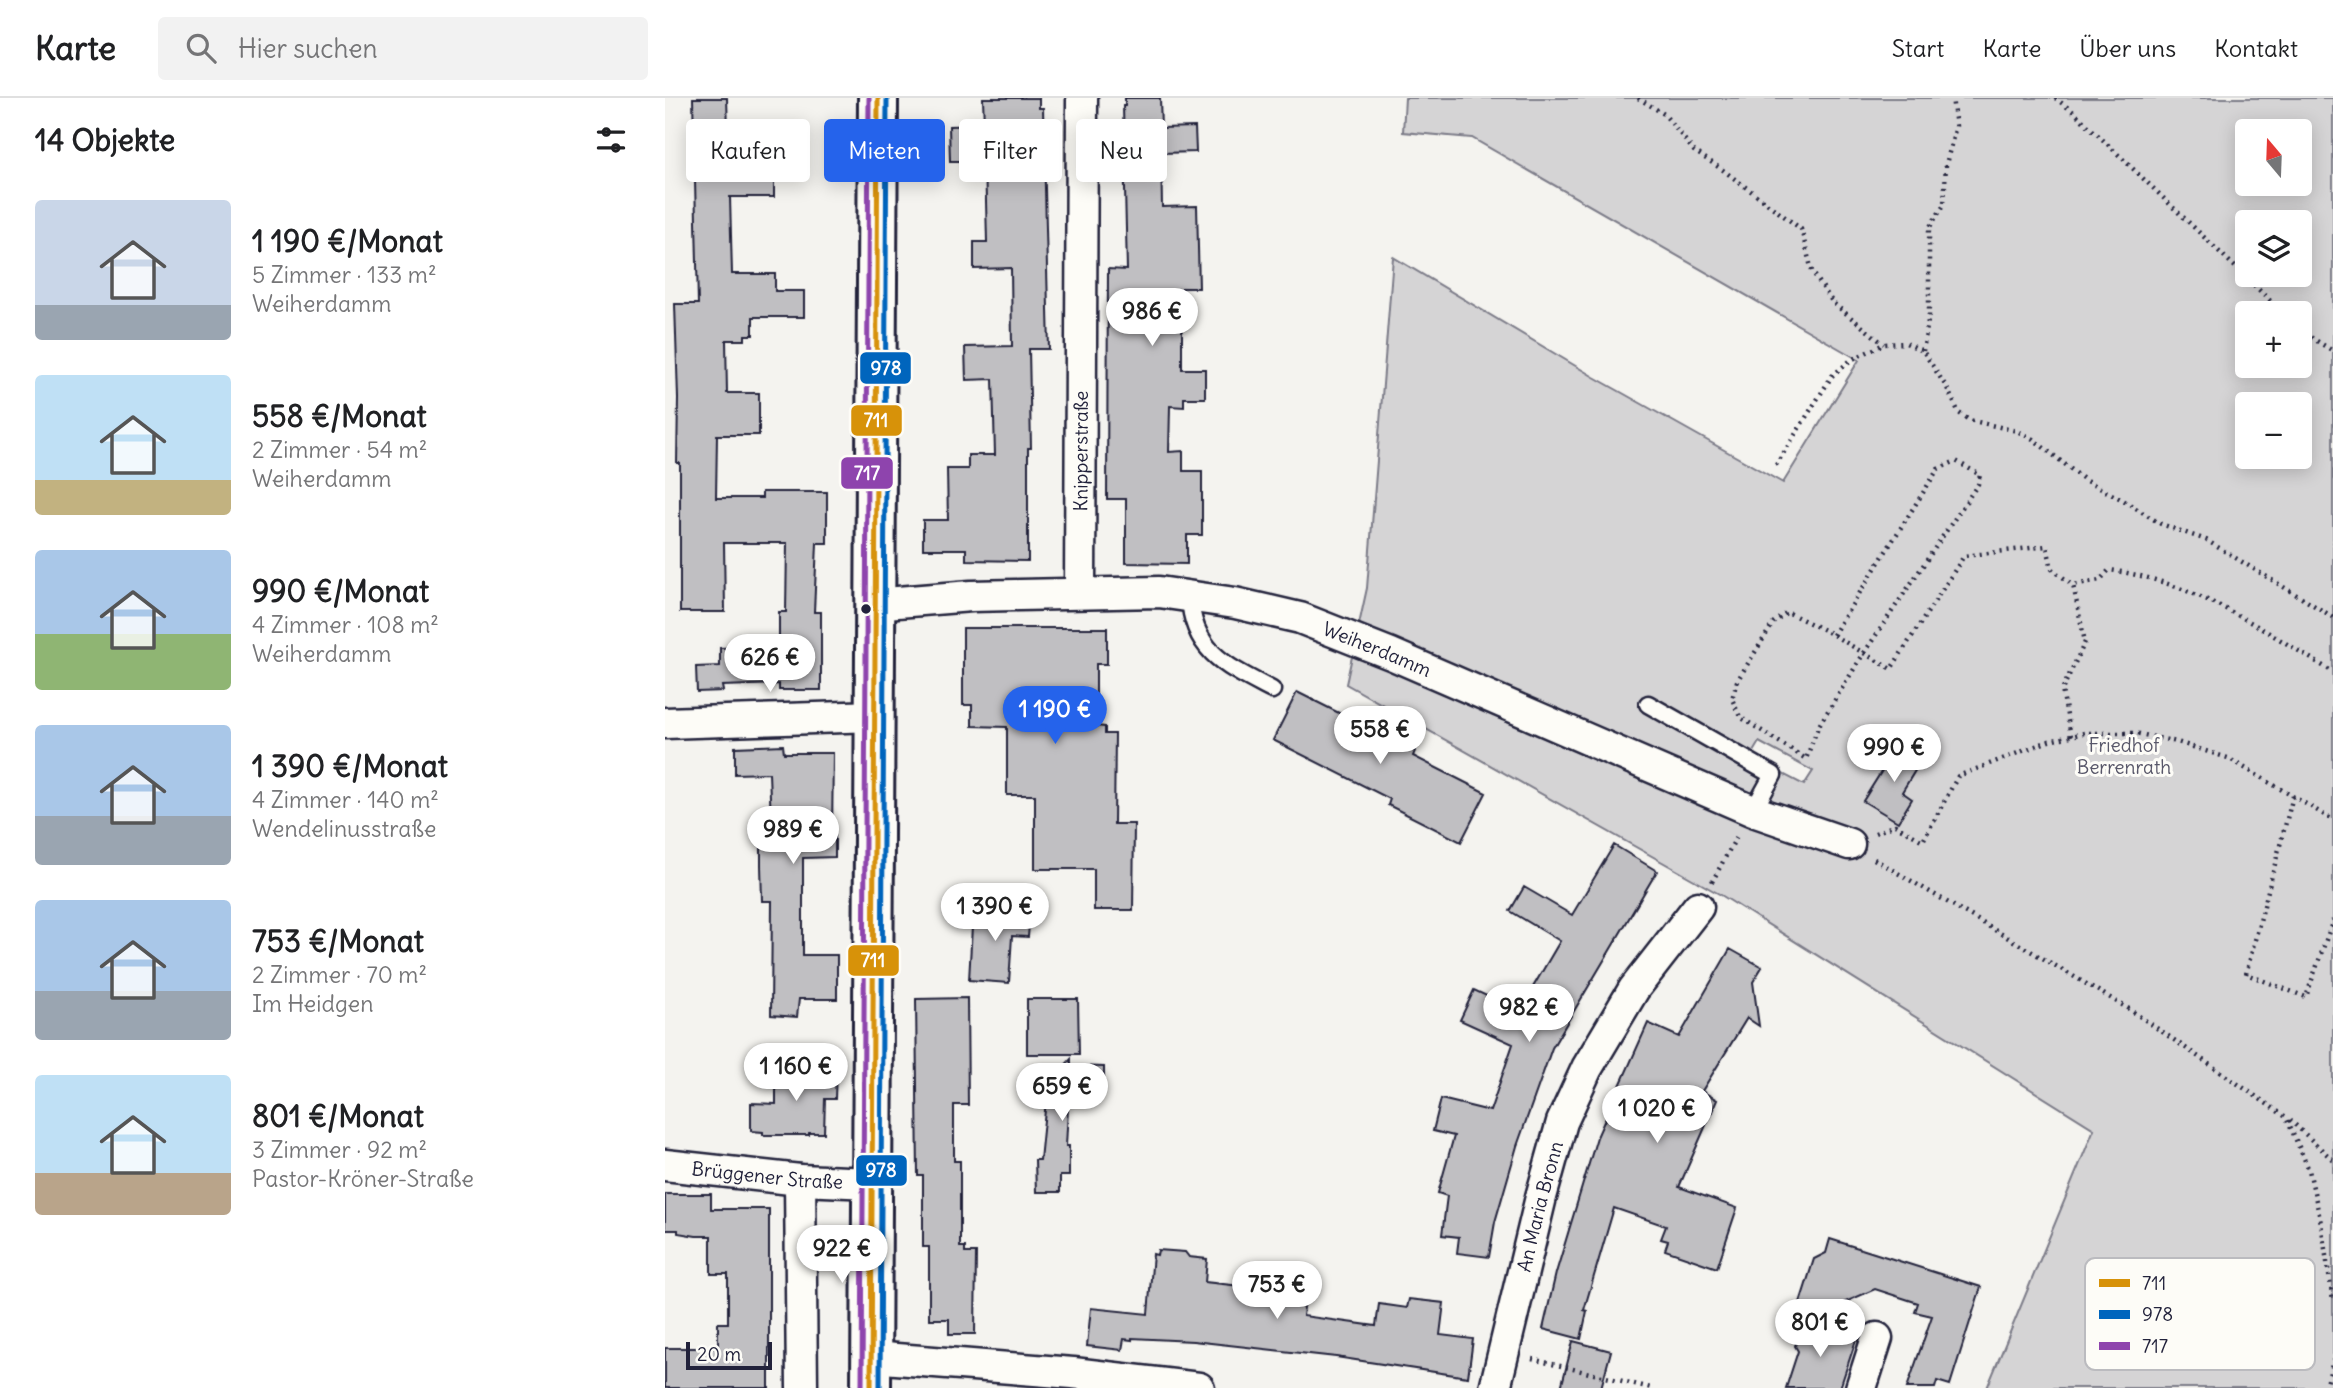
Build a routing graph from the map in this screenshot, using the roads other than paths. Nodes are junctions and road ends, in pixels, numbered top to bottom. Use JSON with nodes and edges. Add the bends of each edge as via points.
{"nodes":[{"id":1,"x":878,"y":98,"type":"edge"},
{"id":2,"x":1082,"y":98,"type":"edge"},
{"id":3,"x":1080,"y":593,"type":"junction"},
{"id":4,"x":1190,"y":596,"type":"junction"},
{"id":5,"x":873,"y":604,"type":"junction"},
{"id":6,"x":1272,"y":690,"type":"dead end"},
{"id":7,"x":1648,"y":704,"type":"dead end"},
{"id":8,"x":876,"y":716,"type":"junction"},
{"id":9,"x":665,"y":723,"type":"edge"},
{"id":10,"x":1749,"y":817,"type":"junction"},
{"id":11,"x":1849,"y":844,"type":"road end"},
{"id":12,"x":1698,"y":907,"type":"road end"},
{"id":13,"x":665,"y":1165,"type":"edge"},
{"id":14,"x":800,"y":1180,"type":"junction"},
{"id":15,"x":872,"y":1183,"type":"junction"},
{"id":16,"x":1877,"y":1338,"type":"dead end"},
{"id":17,"x":871,"y":1372,"type":"edge"},
{"id":18,"x":1073,"y":1380,"type":"edge"},
{"id":19,"x":802,"y":1388,"type":"edge"},
{"id":20,"x":1199,"y":1388,"type":"edge"},
{"id":21,"x":1496,"y":1388,"type":"edge"},
{"id":22,"x":1861,"y":1388,"type":"edge"}],
"edges":[{"from":1,"to":5,"type":"main road"},
{"from":2,"to":3,"type":"street","name":"Knipperstraße"},
{"from":3,"to":4,"type":"street","name":"Weiherdamm"},
{"from":3,"to":5,"type":"street","name":"Weiherdamm"},
{"from":4,"to":6,"type":"lane","via":[[1197,635],[1211,653]]},
{"from":4,"to":10,"type":"street","name":"Weiherdamm","via":[[1300,618]]},
{"from":5,"to":8,"type":"main road"},
{"from":7,"to":10,"type":"lane","via":[[1773,775]]},
{"from":8,"to":9,"type":"street"},
{"from":8,"to":15,"type":"main road"},
{"from":10,"to":11,"type":"street","name":"Weiherdamm"},
{"from":12,"to":21,"type":"street","name":"An Maria Bronn","via":[[1634,989],[1587,1068],[1562,1122]]},
{"from":13,"to":14,"type":"street","name":"Brüggener Straße"},
{"from":14,"to":15,"type":"street","name":"Brüggener Straße"},
{"from":14,"to":19,"type":"street"},
{"from":15,"to":17,"type":"main road"},
{"from":16,"to":22,"type":"street"},
{"from":17,"to":18,"type":"street"},
{"from":18,"to":20,"type":"street"}]}
